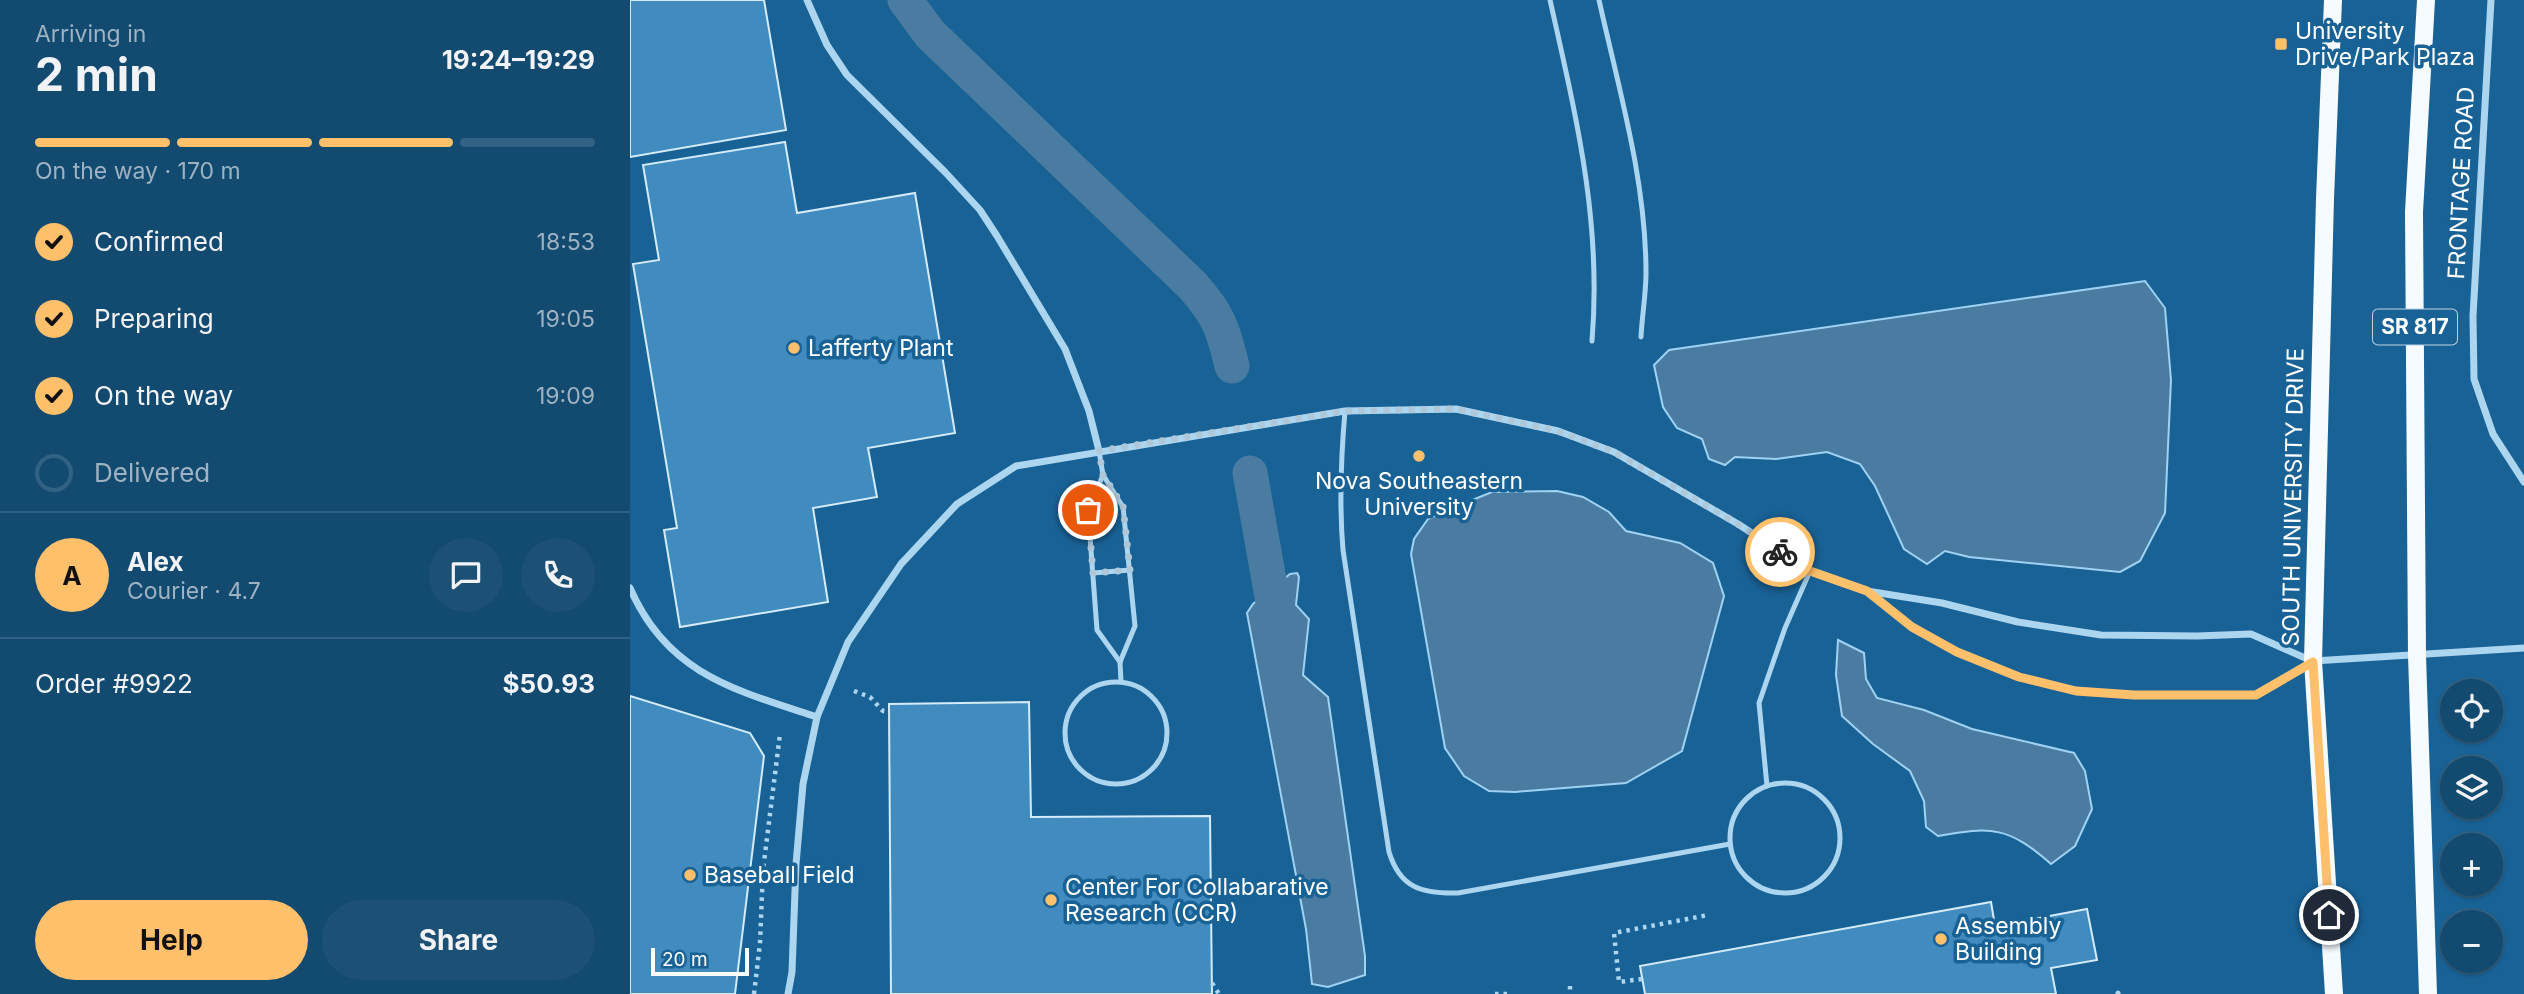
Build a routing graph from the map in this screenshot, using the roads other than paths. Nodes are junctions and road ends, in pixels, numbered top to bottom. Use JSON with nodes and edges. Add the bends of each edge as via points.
{"nodes":[{"id":1,"x":807,"y":0,"type":"edge"},
{"id":2,"x":1550,"y":0,"type":"edge"},
{"id":3,"x":1599,"y":0,"type":"edge"},
{"id":4,"x":2333,"y":0,"type":"edge"},
{"id":5,"x":2426,"y":0,"type":"edge"},
{"id":6,"x":2491,"y":0,"type":"edge"},
{"id":7,"x":1641,"y":337,"type":"dead end"},
{"id":8,"x":1592,"y":341,"type":"dead end"},
{"id":9,"x":1346,"y":411,"type":"junction"},
{"id":10,"x":1099,"y":451,"type":"junction"},
{"id":11,"x":1103,"y":475,"type":"junction"},
{"id":12,"x":2524,"y":482,"type":"edge"},
{"id":13,"x":1130,"y":570,"type":"junction"},
{"id":14,"x":1810,"y":571,"type":"junction"},
{"id":15,"x":1093,"y":573,"type":"junction"},
{"id":16,"x":630,"y":588,"type":"edge"},
{"id":17,"x":1867,"y":591,"type":"junction"},
{"id":18,"x":2524,"y":648,"type":"edge"},
{"id":19,"x":2417,"y":655,"type":"junction"},
{"id":20,"x":1120,"y":662,"type":"junction"},
{"id":21,"x":2313,"y":662,"type":"junction"},
{"id":22,"x":1121,"y":682,"type":"junction"},
{"id":23,"x":817,"y":717,"type":"junction"},
{"id":24,"x":1767,"y":786,"type":"junction"},
{"id":25,"x":1730,"y":844,"type":"junction"},
{"id":26,"x":788,"y":994,"type":"edge"},
{"id":27,"x":2334,"y":994,"type":"edge"},
{"id":28,"x":2428,"y":994,"type":"edge"}],
"edges":[{"from":1,"to":10,"type":"street","via":[[827,45],[847,75],[945,172],[997,236],[1065,349]]},
{"from":2,"to":8,"type":"lane","via":[[1588,183],[1595,296]]},
{"from":3,"to":7,"type":"lane","via":[[1634,152],[1642,209],[1646,273]]},
{"from":4,"to":21,"type":"main road","name":"SOUTH UNIVERSITY DRIVE"},
{"from":5,"to":19,"type":"main road","number":"SR 817","via":[[2414,212]]},
{"from":6,"to":12,"type":"street","name":"FRONTAGE ROAD","via":[[2473,316],[2474,379],[2493,434]]},
{"from":9,"to":10,"type":"street"},
{"from":9,"to":14,"type":"street","via":[[1456,409],[1558,431],[1614,452]]},
{"from":9,"to":25,"type":"lane","via":[[1343,550],[1394,869],[1417,889],[1458,894]]},
{"from":10,"to":11,"type":"lane"},
{"from":10,"to":23,"type":"street","via":[[1016,466],[957,504],[901,564],[848,642]]},
{"from":11,"to":13,"type":"lane","via":[[1123,506]]},
{"from":11,"to":15,"type":"lane","via":[[1088,510]]},
{"from":13,"to":15,"type":"lane"},
{"from":13,"to":20,"type":"lane","via":[[1135,626]]},
{"from":14,"to":17,"type":"street"},
{"from":14,"to":24,"type":"lane","via":[[1759,703]]},
{"from":15,"to":20,"type":"lane","via":[[1097,630]]},
{"from":16,"to":23,"type":"street","via":[[661,641],[692,667],[735,688]]},
{"from":17,"to":21,"type":"street","via":[[2101,635],[2251,634]]},
{"from":17,"to":21,"type":"street","via":[[1912,627],[1957,652],[2019,677],[2076,691],[2256,695]]},
{"from":18,"to":19,"type":"street"},
{"from":19,"to":21,"type":"street"},
{"from":19,"to":28,"type":"main road","number":"SR 817"},
{"from":20,"to":22,"type":"lane"},
{"from":21,"to":27,"type":"main road","name":"SOUTH UNIVERSITY DRIVE"},
{"from":22,"to":22,"type":"lane","via":[[1093,687],[1080,696],[1065,725],[1070,757],[1094,780],[1110,784],[1143,777],[1157,765],[1168,733],[1156,701],[1143,689]]},
{"from":23,"to":26,"type":"street","via":[[803,784]]},
{"from":24,"to":25,"type":"lane","via":[[1738,808]]},
{"from":24,"to":25,"type":"lane","via":[[1803,786],[1832,807],[1840,833],[1837,860],[1812,887],[1777,893],[1745,876],[1734,861]]}]}
